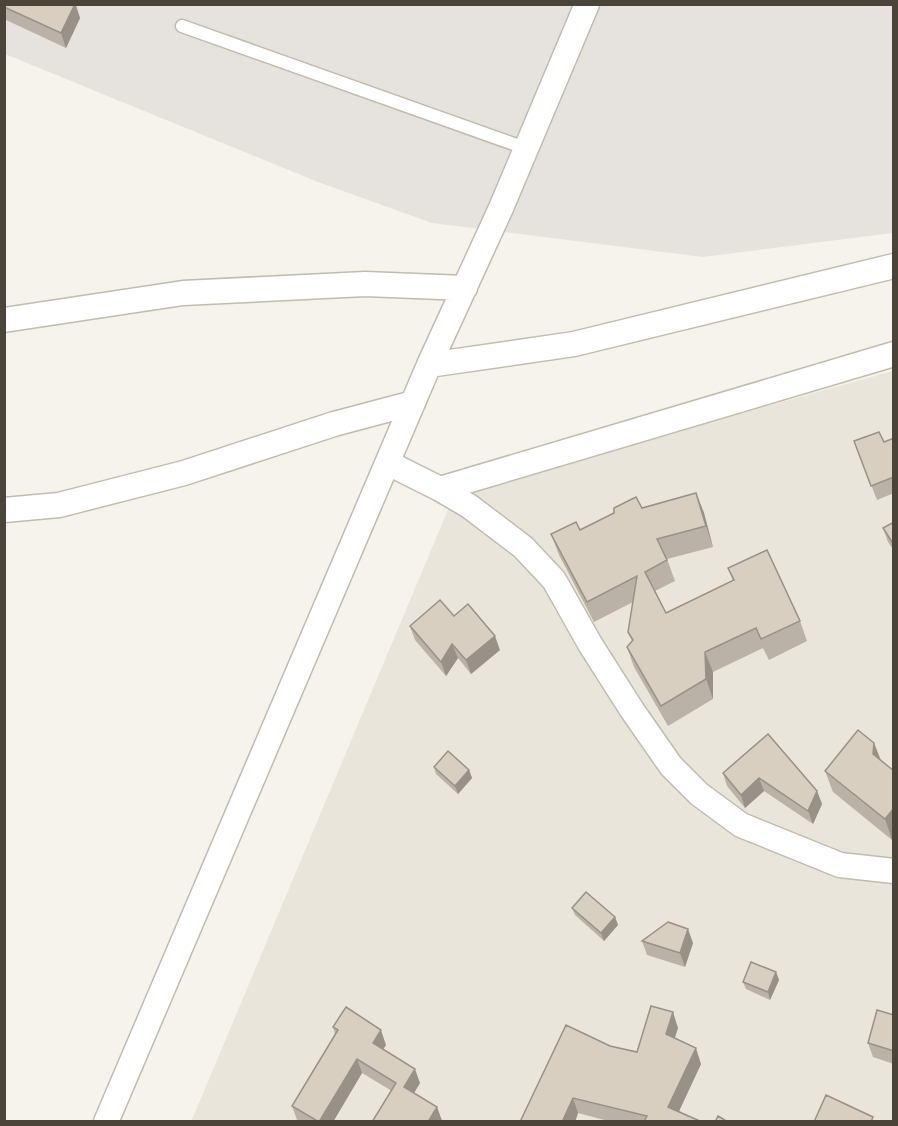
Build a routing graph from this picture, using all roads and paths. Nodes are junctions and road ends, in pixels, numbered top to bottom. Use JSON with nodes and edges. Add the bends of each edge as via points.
{"nodes":[{"id":1,"x":587,"y":4,"type":"edge"},
{"id":2,"x":183,"y":26,"type":"dead end"},
{"id":3,"x":525,"y":148,"type":"junction"},
{"id":4,"x":894,"y":266,"type":"edge"},
{"id":5,"x":465,"y":288,"type":"junction"},
{"id":6,"x":4,"y":320,"type":"edge"},
{"id":7,"x":894,"y":354,"type":"edge"},
{"id":8,"x":429,"y":366,"type":"junction"},
{"id":9,"x":414,"y":403,"type":"junction"},
{"id":10,"x":388,"y":464,"type":"junction"},
{"id":11,"x":441,"y":489,"type":"junction"},
{"id":12,"x":4,"y":510,"type":"edge"},
{"id":13,"x":894,"y":871,"type":"edge"},
{"id":14,"x":106,"y":1122,"type":"edge"}],
"edges":[{"from":1,"to":3,"type":"street"},
{"from":2,"to":3,"type":"lane"},
{"from":3,"to":5,"type":"street"},
{"from":4,"to":8,"type":"street","via":[[574,344]]},
{"from":5,"to":6,"type":"street","via":[[365,284],[183,293]]},
{"from":5,"to":8,"type":"street"},
{"from":7,"to":11,"type":"street"},
{"from":8,"to":9,"type":"street"},
{"from":9,"to":10,"type":"street"},
{"from":9,"to":12,"type":"street","via":[[334,424],[184,473],[59,505]]},
{"from":10,"to":11,"type":"street"},
{"from":10,"to":14,"type":"street"},
{"from":11,"to":13,"type":"street","via":[[523,547],[554,580],[632,710],[671,766],[699,794],[741,825],[840,865]]}]}
